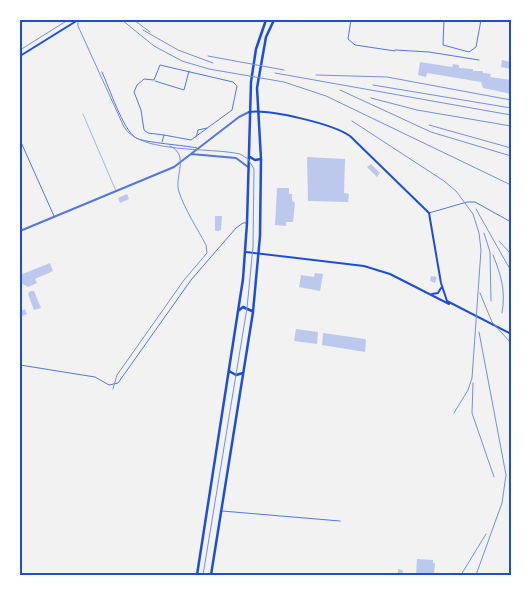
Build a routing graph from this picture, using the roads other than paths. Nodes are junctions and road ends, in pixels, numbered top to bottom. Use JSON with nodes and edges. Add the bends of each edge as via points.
{"nodes":[{"id":1,"x":78,"y":20,"type":"edge"},
{"id":2,"x":266,"y":20,"type":"edge"},
{"id":3,"x":274,"y":20,"type":"edge"},
{"id":4,"x":350,"y":20,"type":"edge"},
{"id":5,"x":444,"y":20,"type":"edge"},
{"id":6,"x":481,"y":20,"type":"edge"},
{"id":7,"x":20,"y":56,"type":"edge"},
{"id":8,"x":479,"y":60,"type":"dead end"},
{"id":9,"x":189,"y":71,"type":"junction"},
{"id":10,"x":102,"y":72,"type":"dead end"},
{"id":11,"x":154,"y":80,"type":"junction"},
{"id":12,"x":256,"y":111,"type":"junction"},
{"id":13,"x":250,"y":112,"type":"junction"},
{"id":14,"x":83,"y":114,"type":"dead end"},
{"id":15,"x":208,"y":128,"type":"junction"},
{"id":16,"x":164,"y":135,"type":"junction"},
{"id":17,"x":196,"y":137,"type":"junction"},
{"id":18,"x":20,"y":140,"type":"edge"},
{"id":19,"x":162,"y":142,"type":"junction"},
{"id":20,"x":198,"y":148,"type":"junction"},
{"id":21,"x":191,"y":154,"type":"junction"},
{"id":22,"x":250,"y":157,"type":"junction"},
{"id":23,"x":261,"y":160,"type":"junction"},
{"id":24,"x":249,"y":171,"type":"junction"},
{"id":25,"x":116,"y":191,"type":"junction"},
{"id":26,"x":429,"y":213,"type":"junction"},
{"id":27,"x":55,"y":216,"type":"junction"},
{"id":28,"x":511,"y":222,"type":"edge"},
{"id":29,"x":248,"y":223,"type":"junction"},
{"id":30,"x":20,"y":231,"type":"edge"},
{"id":31,"x":246,"y":252,"type":"junction"},
{"id":32,"x":259,"y":254,"type":"junction"},
{"id":33,"x":441,"y":283,"type":"junction"},
{"id":34,"x":427,"y":293,"type":"junction"},
{"id":35,"x":452,"y":305,"type":"junction"},
{"id":36,"x":238,"y":311,"type":"junction"},
{"id":37,"x":253,"y":312,"type":"junction"},
{"id":38,"x":511,"y":334,"type":"edge"},
{"id":39,"x":20,"y":365,"type":"edge"},
{"id":40,"x":229,"y":372,"type":"junction"},
{"id":41,"x":243,"y":373,"type":"junction"},
{"id":42,"x":221,"y":510,"type":"junction"},
{"id":43,"x":340,"y":520,"type":"dead end"},
{"id":44,"x":197,"y":575,"type":"edge"},
{"id":45,"x":211,"y":575,"type":"edge"}],
"edges":[{"from":1,"to":7,"type":"main road"},
{"from":2,"to":13,"type":"main road","via":[[256,50]]},
{"from":3,"to":12,"type":"main road","via":[[264,44]]},
{"from":4,"to":8,"type":"street","via":[[348,39],[355,45]]},
{"from":5,"to":6,"type":"street","via":[[443,46],[469,52],[476,47]]},
{"from":9,"to":11,"type":"street","via":[[160,65]]},
{"from":9,"to":11,"type":"street","via":[[184,90]]},
{"from":9,"to":15,"type":"street","via":[[233,82],[237,86],[232,110]]},
{"from":10,"to":19,"type":"street","via":[[132,134],[145,141]]},
{"from":11,"to":16,"type":"street","via":[[144,79],[134,92],[145,132]]},
{"from":12,"to":13,"type":"main road"},
{"from":12,"to":23,"type":"main road"},
{"from":12,"to":26,"type":"main road","via":[[329,127],[346,134]]},
{"from":13,"to":20,"type":"street"},
{"from":13,"to":22,"type":"main road"},
{"from":14,"to":25,"type":"lane"},
{"from":15,"to":17,"type":"street"},
{"from":15,"to":17,"type":"street","via":[[198,130]]},
{"from":16,"to":17,"type":"street","via":[[187,140]]},
{"from":16,"to":19,"type":"street"},
{"from":18,"to":27,"type":"street"},
{"from":19,"to":20,"type":"street"},
{"from":20,"to":21,"type":"street"},
{"from":21,"to":24,"type":"street","via":[[236,158]]},
{"from":21,"to":25,"type":"street","via":[[174,167]]},
{"from":22,"to":23,"type":"main road"},
{"from":22,"to":24,"type":"main road"},
{"from":23,"to":32,"type":"main road"},
{"from":24,"to":29,"type":"main road"},
{"from":25,"to":27,"type":"street"},
{"from":26,"to":28,"type":"street","via":[[475,202]]},
{"from":26,"to":33,"type":"main road"},
{"from":27,"to":30,"type":"street"},
{"from":29,"to":31,"type":"main road"},
{"from":29,"to":39,"type":"street","via":[[236,228],[191,280],[115,385],[94,377]]},
{"from":31,"to":32,"type":"main road"},
{"from":31,"to":36,"type":"main road"},
{"from":32,"to":34,"type":"main road","via":[[364,266],[390,274]]},
{"from":32,"to":37,"type":"main road"},
{"from":33,"to":34,"type":"main road","via":[[438,293]]},
{"from":33,"to":35,"type":"main road","via":[[446,300]]},
{"from":34,"to":35,"type":"main road"},
{"from":35,"to":38,"type":"main road"},
{"from":36,"to":37,"type":"main road","via":[[243,307]]},
{"from":36,"to":40,"type":"main road"},
{"from":37,"to":41,"type":"main road"},
{"from":40,"to":41,"type":"main road"},
{"from":40,"to":44,"type":"main road"},
{"from":41,"to":42,"type":"main road"},
{"from":42,"to":43,"type":"street"},
{"from":42,"to":45,"type":"main road"}]}
